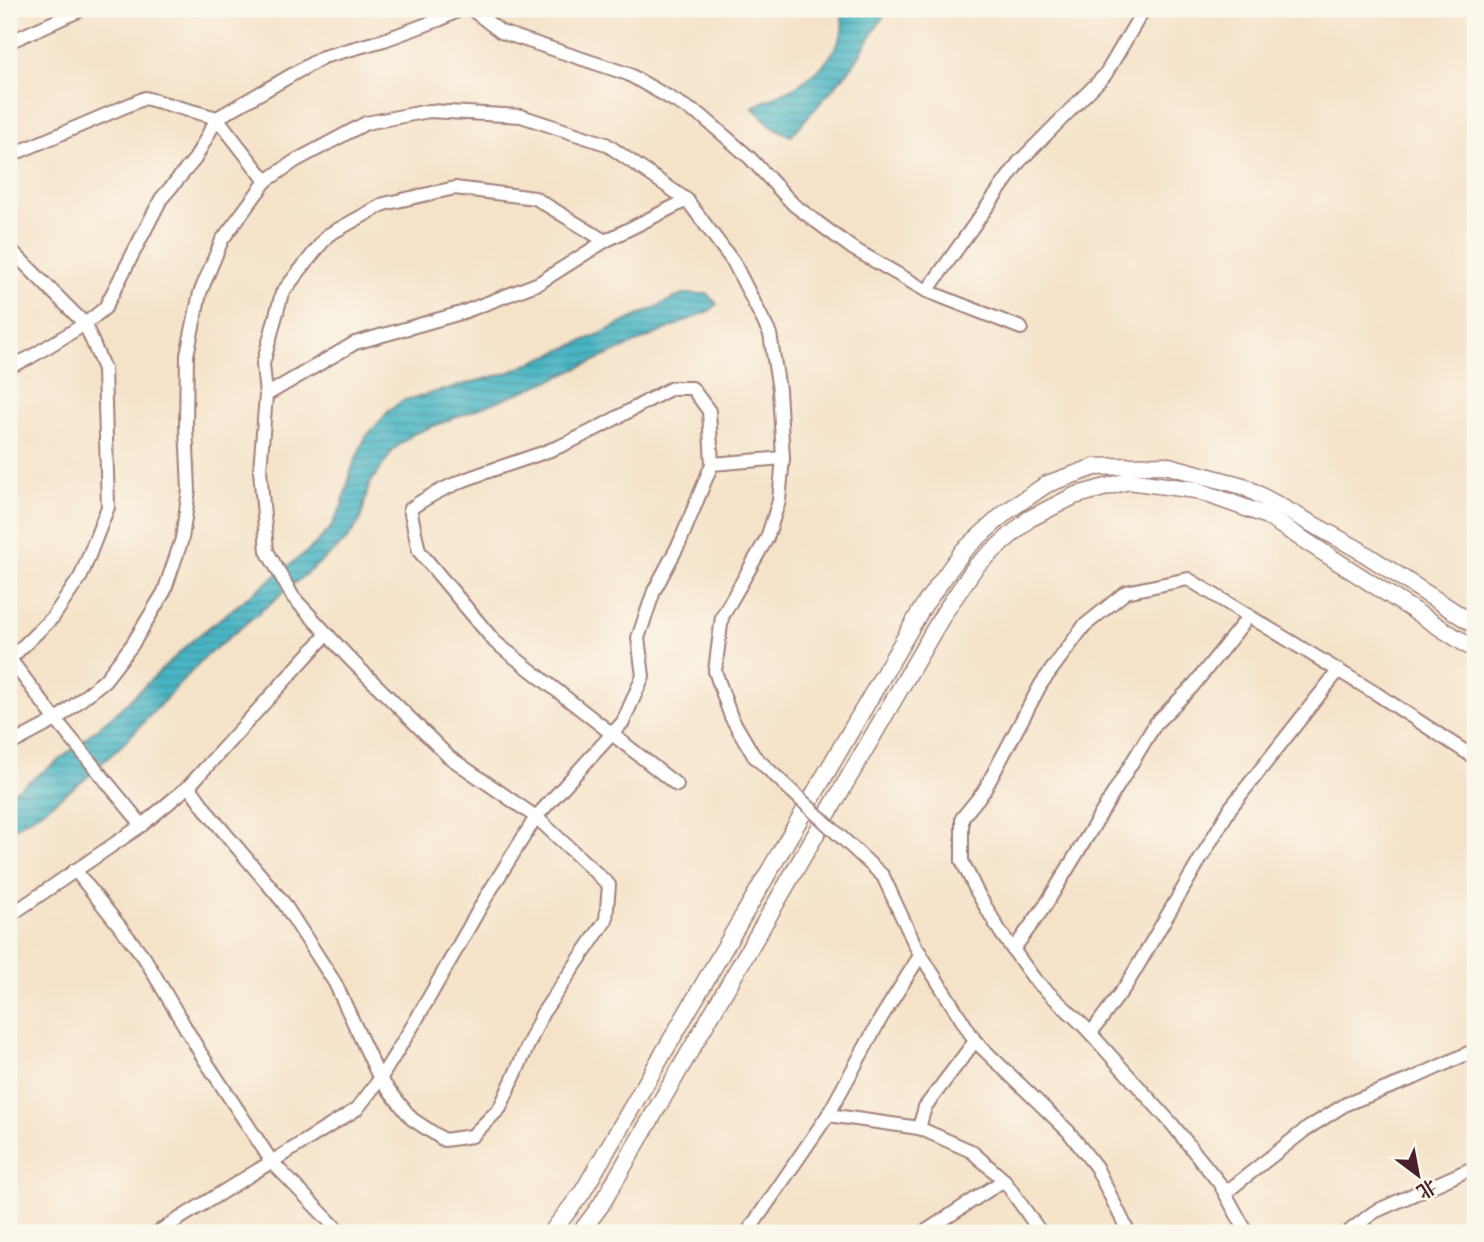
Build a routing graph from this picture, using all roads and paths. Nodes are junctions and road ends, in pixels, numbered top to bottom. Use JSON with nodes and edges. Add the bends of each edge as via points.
{"nodes":[{"id":1,"x":83,"y":9,"type":"edge"},
{"id":2,"x":461,"y":9,"type":"edge"},
{"id":3,"x":471,"y":9,"type":"edge"},
{"id":4,"x":1144,"y":9,"type":"edge"},
{"id":5,"x":9,"y":43,"type":"edge"},
{"id":6,"x":217,"y":118,"type":"junction"},
{"id":7,"x":9,"y":156,"type":"edge"},
{"id":8,"x":266,"y":181,"type":"junction"},
{"id":9,"x":687,"y":200,"type":"junction"},
{"id":10,"x":605,"y":241,"type":"junction"},
{"id":11,"x":9,"y":248,"type":"edge"},
{"id":12,"x":927,"y":290,"type":"junction"},
{"id":13,"x":85,"y":324,"type":"junction"},
{"id":14,"x":1021,"y":328,"type":"dead end"},
{"id":15,"x":9,"y":367,"type":"edge"},
{"id":16,"x":265,"y":395,"type":"junction"},
{"id":17,"x":783,"y":458,"type":"junction"},
{"id":18,"x":712,"y":464,"type":"junction"},
{"id":19,"x":1249,"y":616,"type":"junction"},
{"id":20,"x":1475,"y":625,"type":"edge"},
{"id":21,"x":327,"y":634,"type":"junction"},
{"id":22,"x":1475,"y":650,"type":"edge"},
{"id":23,"x":10,"y":659,"type":"edge"},
{"id":24,"x":1339,"y":670,"type":"junction"},
{"id":25,"x":56,"y":720,"type":"junction"},
{"id":26,"x":613,"y":733,"type":"junction"},
{"id":27,"x":9,"y":745,"type":"edge"},
{"id":28,"x":1475,"y":758,"type":"edge"},
{"id":29,"x":677,"y":785,"type":"dead end"},
{"id":30,"x":189,"y":786,"type":"junction"},
{"id":31,"x":536,"y":817,"type":"junction"},
{"id":32,"x":142,"y":825,"type":"junction"},
{"id":33,"x":75,"y":870,"type":"junction"},
{"id":34,"x":9,"y":916,"type":"edge"},
{"id":35,"x":1013,"y":950,"type":"junction"},
{"id":36,"x":921,"y":954,"type":"junction"},
{"id":37,"x":1091,"y":1033,"type":"junction"},
{"id":38,"x":975,"y":1041,"type":"junction"},
{"id":39,"x":1475,"y":1050,"type":"edge"},
{"id":40,"x":380,"y":1079,"type":"junction"},
{"id":41,"x":828,"y":1115,"type":"junction"},
{"id":42,"x":919,"y":1128,"type":"junction"},
{"id":43,"x":272,"y":1162,"type":"junction"},
{"id":44,"x":1475,"y":1167,"type":"edge"},
{"id":45,"x":1004,"y":1180,"type":"junction"},
{"id":46,"x":1224,"y":1193,"type":"junction"},
{"id":47,"x":161,"y":1230,"type":"dead end"},
{"id":48,"x":341,"y":1233,"type":"edge"},
{"id":49,"x":551,"y":1233,"type":"edge"},
{"id":50,"x":580,"y":1233,"type":"edge"},
{"id":51,"x":747,"y":1233,"type":"edge"},
{"id":52,"x":923,"y":1233,"type":"edge"},
{"id":53,"x":1041,"y":1233,"type":"edge"},
{"id":54,"x":1129,"y":1233,"type":"edge"},
{"id":55,"x":1247,"y":1233,"type":"edge"},
{"id":56,"x":1347,"y":1233,"type":"edge"}],
"edges":[{"from":1,"to":5,"type":"street"},
{"from":2,"to":6,"type":"street","via":[[384,40],[323,57]]},
{"from":3,"to":12,"type":"street","via":[[501,32],[628,74],[703,117],[794,205],[852,248]]},
{"from":4,"to":12,"type":"street","via":[[1105,75],[1019,162]]},
{"from":6,"to":7,"type":"street","via":[[145,99]]},
{"from":6,"to":8,"type":"street"},
{"from":6,"to":13,"type":"street","via":[[195,159],[161,199],[105,308]]},
{"from":8,"to":9,"type":"street","via":[[366,123],[429,111],[521,116],[607,144]]},
{"from":8,"to":25,"type":"street","via":[[222,240],[200,293],[187,355],[188,490],[182,539],[164,592],[105,680]]},
{"from":9,"to":10,"type":"street"},
{"from":9,"to":17,"type":"street","via":[[734,263],[770,334]]},
{"from":10,"to":16,"type":"street","via":[[539,283],[461,313],[355,343]]},
{"from":10,"to":16,"type":"street","via":[[535,198],[455,188],[384,204],[328,235],[282,293],[263,364]]},
{"from":11,"to":13,"type":"street"},
{"from":12,"to":14,"type":"street"},
{"from":13,"to":15,"type":"street"},
{"from":13,"to":23,"type":"street","via":[[104,369],[108,507],[81,576],[53,617]]},
{"from":16,"to":21,"type":"street","via":[[260,470],[267,551],[293,597]]},
{"from":17,"to":18,"type":"street"},
{"from":17,"to":36,"type":"street","bridge":true,"via":[[779,501],[767,538],[722,617],[715,671],[731,717],[754,756],[883,876]]},
{"from":18,"to":26,"type":"street","via":[[654,591],[638,638],[643,676],[623,722]]},
{"from":18,"to":26,"type":"street","via":[[709,411],[692,388],[672,387],[559,446],[476,475],[410,509],[419,551],[495,642]]},
{"from":19,"to":24,"type":"street"},
{"from":19,"to":35,"type":"street","via":[[1192,687],[1156,723],[1045,906]]},
{"from":19,"to":35,"type":"street","via":[[1188,579],[1126,592],[1084,626],[1041,684],[984,791],[962,818],[962,861]]},
{"from":20,"to":49,"type":"street","via":[[1356,548],[1243,485],[1165,465],[1095,467],[1047,484],[1006,512],[963,551],[924,605],[582,1193]]},
{"from":21,"to":30,"type":"street"},
{"from":21,"to":31,"type":"street","via":[[449,757]]},
{"from":22,"to":50,"type":"street","via":[[1265,515],[1196,490],[1128,481],[1074,496],[1029,519],[976,566],[944,613],[601,1205]]},
{"from":23,"to":25,"type":"street"},
{"from":24,"to":28,"type":"street"},
{"from":24,"to":37,"type":"street","via":[[1231,807],[1127,984]]},
{"from":25,"to":27,"type":"street"},
{"from":25,"to":32,"type":"street"},
{"from":26,"to":29,"type":"street"},
{"from":26,"to":31,"type":"street"},
{"from":30,"to":32,"type":"street"},
{"from":30,"to":40,"type":"street","via":[[283,902],[335,983]]},
{"from":31,"to":40,"type":"street"},
{"from":31,"to":40,"type":"street","via":[[609,885],[606,920],[542,1014],[500,1108],[472,1136],[443,1140],[412,1119]]},
{"from":32,"to":33,"type":"street"},
{"from":33,"to":34,"type":"street"},
{"from":33,"to":43,"type":"street","via":[[144,957]]},
{"from":35,"to":37,"type":"street","via":[[1035,980]]},
{"from":36,"to":38,"type":"street"},
{"from":36,"to":41,"type":"street"},
{"from":37,"to":46,"type":"street","via":[[1172,1124]]},
{"from":38,"to":42,"type":"street","via":[[925,1107]]},
{"from":38,"to":54,"type":"street","via":[[1068,1131],[1096,1167]]},
{"from":39,"to":46,"type":"street","via":[[1346,1104]]},
{"from":40,"to":43,"type":"street","via":[[357,1109]]},
{"from":41,"to":42,"type":"street"},
{"from":41,"to":51,"type":"street"},
{"from":42,"to":45,"type":"street","via":[[971,1151]]},
{"from":43,"to":47,"type":"street"},
{"from":43,"to":48,"type":"street"},
{"from":44,"to":56,"type":"street","via":[[1374,1212]]},
{"from":45,"to":52,"type":"street"},
{"from":45,"to":53,"type":"street"},
{"from":46,"to":55,"type":"street"}]}
